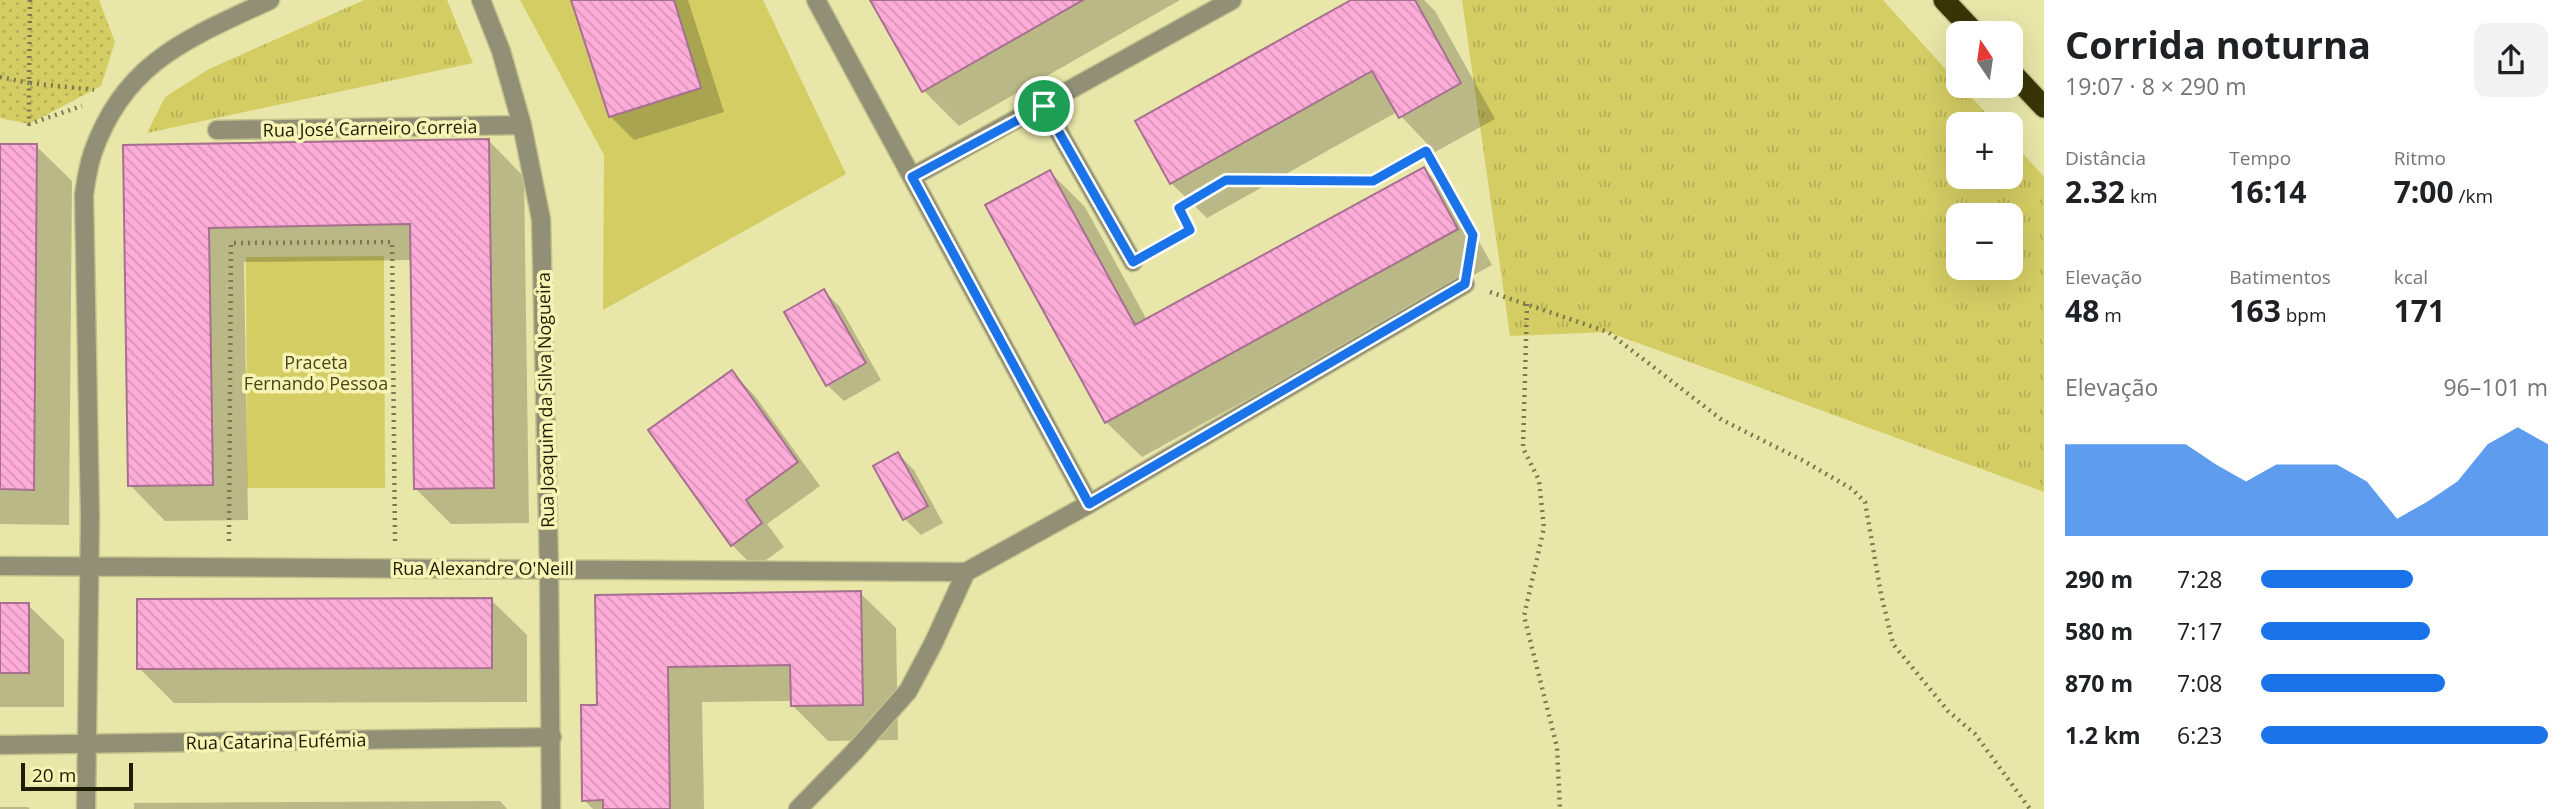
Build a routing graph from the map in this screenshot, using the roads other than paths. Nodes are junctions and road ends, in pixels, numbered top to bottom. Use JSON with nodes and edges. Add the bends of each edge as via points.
{"nodes":[{"id":1,"x":270,"y":0,"type":"edge"},
{"id":2,"x":481,"y":0,"type":"edge"},
{"id":3,"x":816,"y":0,"type":"edge"},
{"id":4,"x":1232,"y":0,"type":"edge"},
{"id":5,"x":1944,"y":0,"type":"edge"},
{"id":6,"x":1964,"y":21,"type":"edge"},
{"id":7,"x":2023,"y":85,"type":"edge"},
{"id":8,"x":1044,"y":106,"type":"junction"},
{"id":9,"x":2044,"y":107,"type":"edge"},
{"id":10,"x":522,"y":125,"type":"junction"},
{"id":11,"x":217,"y":130,"type":"dead end"},
{"id":12,"x":912,"y":177,"type":"junction"},
{"id":13,"x":1133,"y":262,"type":"road end"},
{"id":14,"x":1465,"y":284,"type":"road end"},
{"id":15,"x":1089,"y":504,"type":"junction"},
{"id":16,"x":0,"y":565,"type":"edge"},
{"id":17,"x":88,"y":566,"type":"junction"},
{"id":18,"x":549,"y":568,"type":"junction"},
{"id":19,"x":966,"y":572,"type":"junction"},
{"id":20,"x":552,"y":737,"type":"junction"},
{"id":21,"x":87,"y":744,"type":"junction"},
{"id":22,"x":0,"y":745,"type":"edge"},
{"id":23,"x":86,"y":809,"type":"edge"},
{"id":24,"x":551,"y":809,"type":"edge"},
{"id":25,"x":798,"y":809,"type":"edge"}],
"edges":[{"from":1,"to":17,"type":"street","via":[[169,50],[146,68],[107,118],[92,155],[83,195]]},
{"from":2,"to":10,"type":"street","name":"Rua Joaquim da Silva Nogueira"},
{"from":3,"to":12,"type":"street"},
{"from":4,"to":8,"type":"street"},
{"from":5,"to":6,"type":"highway"},
{"from":7,"to":9,"type":"highway"},
{"from":8,"to":12,"type":"street"},
{"from":8,"to":13,"type":"street"},
{"from":10,"to":11,"type":"street","name":"Rua José Carneiro Correia"},
{"from":10,"to":18,"type":"street","name":"Rua Joaquim da Silva Nogueira","via":[[541,219]]},
{"from":12,"to":15,"type":"street"},
{"from":14,"to":15,"type":"street"},
{"from":15,"to":19,"type":"street"},
{"from":16,"to":17,"type":"street","name":"Rua Alexandre O'Neill"},
{"from":17,"to":18,"type":"street","name":"Rua Alexandre O'Neill"},
{"from":17,"to":21,"type":"street"},
{"from":18,"to":19,"type":"street","name":"Rua Alexandre O'Neill"},
{"from":18,"to":20,"type":"street","name":"Rua Joaquim da Silva Nogueira"},
{"from":19,"to":25,"type":"street","via":[[908,691]]},
{"from":20,"to":21,"type":"street","name":"Rua Catarina Eufémia"},
{"from":20,"to":24,"type":"street","name":"Rua Joaquim da Silva Nogueira"},
{"from":21,"to":22,"type":"street","name":"Rua Catarina Eufémia"},
{"from":21,"to":23,"type":"street"}]}
